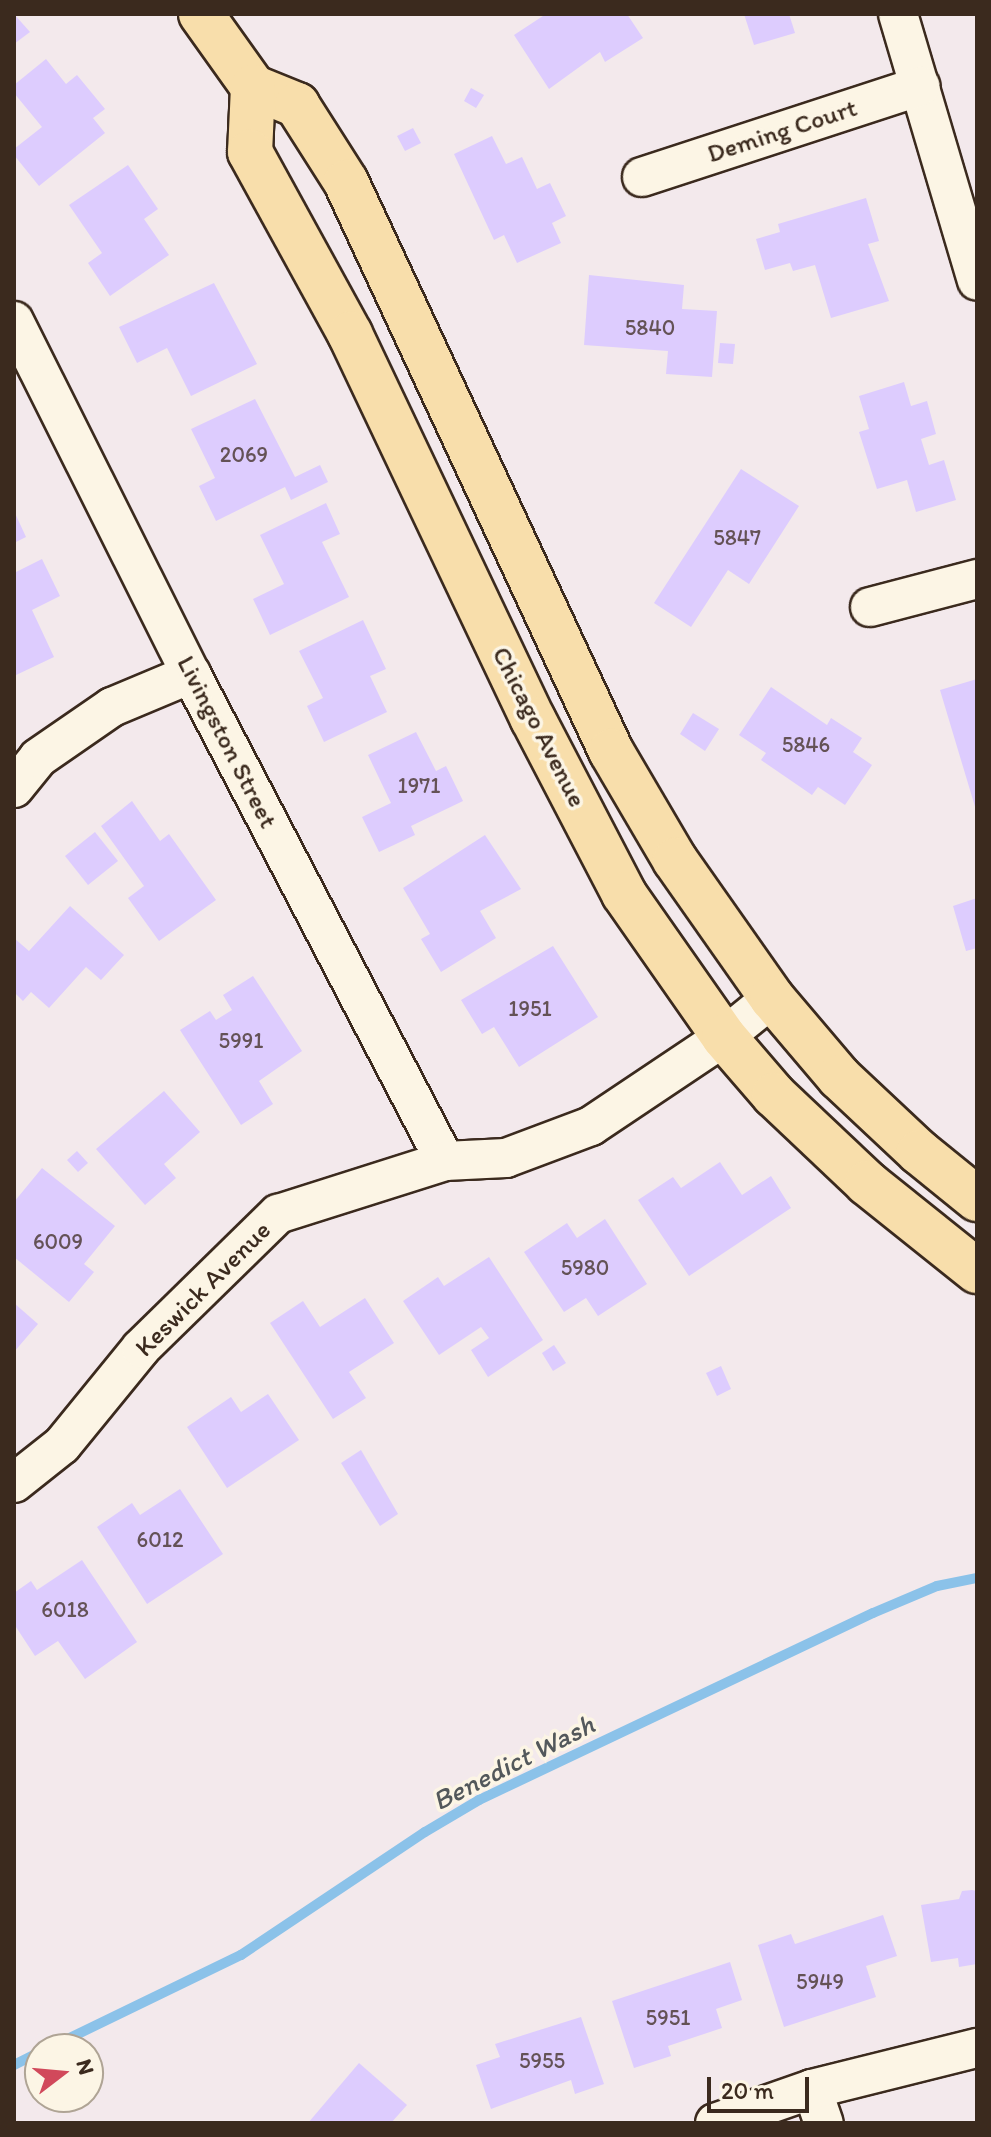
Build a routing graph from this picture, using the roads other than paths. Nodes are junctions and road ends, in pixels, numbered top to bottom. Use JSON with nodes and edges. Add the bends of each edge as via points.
{"nodes":[{"id":1,"x":201,"y":14,"type":"edge"},
{"id":2,"x":898,"y":14,"type":"edge"},
{"id":3,"x":921,"y":86,"type":"junction"},
{"id":4,"x":253,"y":87,"type":"junction"},
{"id":5,"x":642,"y":177,"type":"dead end"},
{"id":6,"x":977,"y":281,"type":"edge"},
{"id":7,"x":14,"y":321,"type":"edge"},
{"id":8,"x":977,"y":579,"type":"edge"},
{"id":9,"x":870,"y":607,"type":"dead end"},
{"id":10,"x":191,"y":674,"type":"junction"},
{"id":11,"x":14,"y":788,"type":"edge"},
{"id":12,"x":772,"y":998,"type":"junction"},
{"id":13,"x":724,"y":1037,"type":"junction"},
{"id":14,"x":445,"y":1161,"type":"junction"},
{"id":15,"x":977,"y":1199,"type":"edge"},
{"id":16,"x":977,"y":1271,"type":"edge"},
{"id":17,"x":14,"y":1483,"type":"edge"},
{"id":18,"x":977,"y":2048,"type":"edge"},
{"id":19,"x":818,"y":2106,"type":"edge"},
{"id":20,"x":715,"y":2123,"type":"edge"}],
"edges":[{"from":1,"to":4,"type":"main road"},
{"from":2,"to":3,"type":"street"},
{"from":3,"to":5,"type":"street","name":"Deming Court"},
{"from":3,"to":6,"type":"street"},
{"from":4,"to":12,"type":"main road","name":"Chicago Avenue","via":[[297,105],[346,182],[611,751],[675,860]]},
{"from":4,"to":13,"type":"main road","name":"Chicago Avenue","via":[[250,152],[350,334],[527,706],[624,894]]},
{"from":7,"to":10,"type":"street","name":"Livingston Street"},
{"from":8,"to":9,"type":"street"},
{"from":10,"to":11,"type":"street","via":[[112,707],[38,758]]},
{"from":10,"to":14,"type":"street","name":"Livingston Street"},
{"from":12,"to":13,"type":"street","name":"Keswick Avenue"},
{"from":12,"to":15,"type":"main road","name":"Chicago Avenue","via":[[839,1077]]},
{"from":13,"to":14,"type":"street","name":"Keswick Avenue","via":[[591,1126],[506,1158]]},
{"from":13,"to":16,"type":"main road","name":"Chicago Avenue","via":[[774,1095],[867,1183]]},
{"from":14,"to":17,"type":"street","name":"Keswick Avenue","via":[[278,1214],[141,1348],[62,1445]]},
{"from":18,"to":19,"type":"street"},
{"from":19,"to":20,"type":"street"}]}
